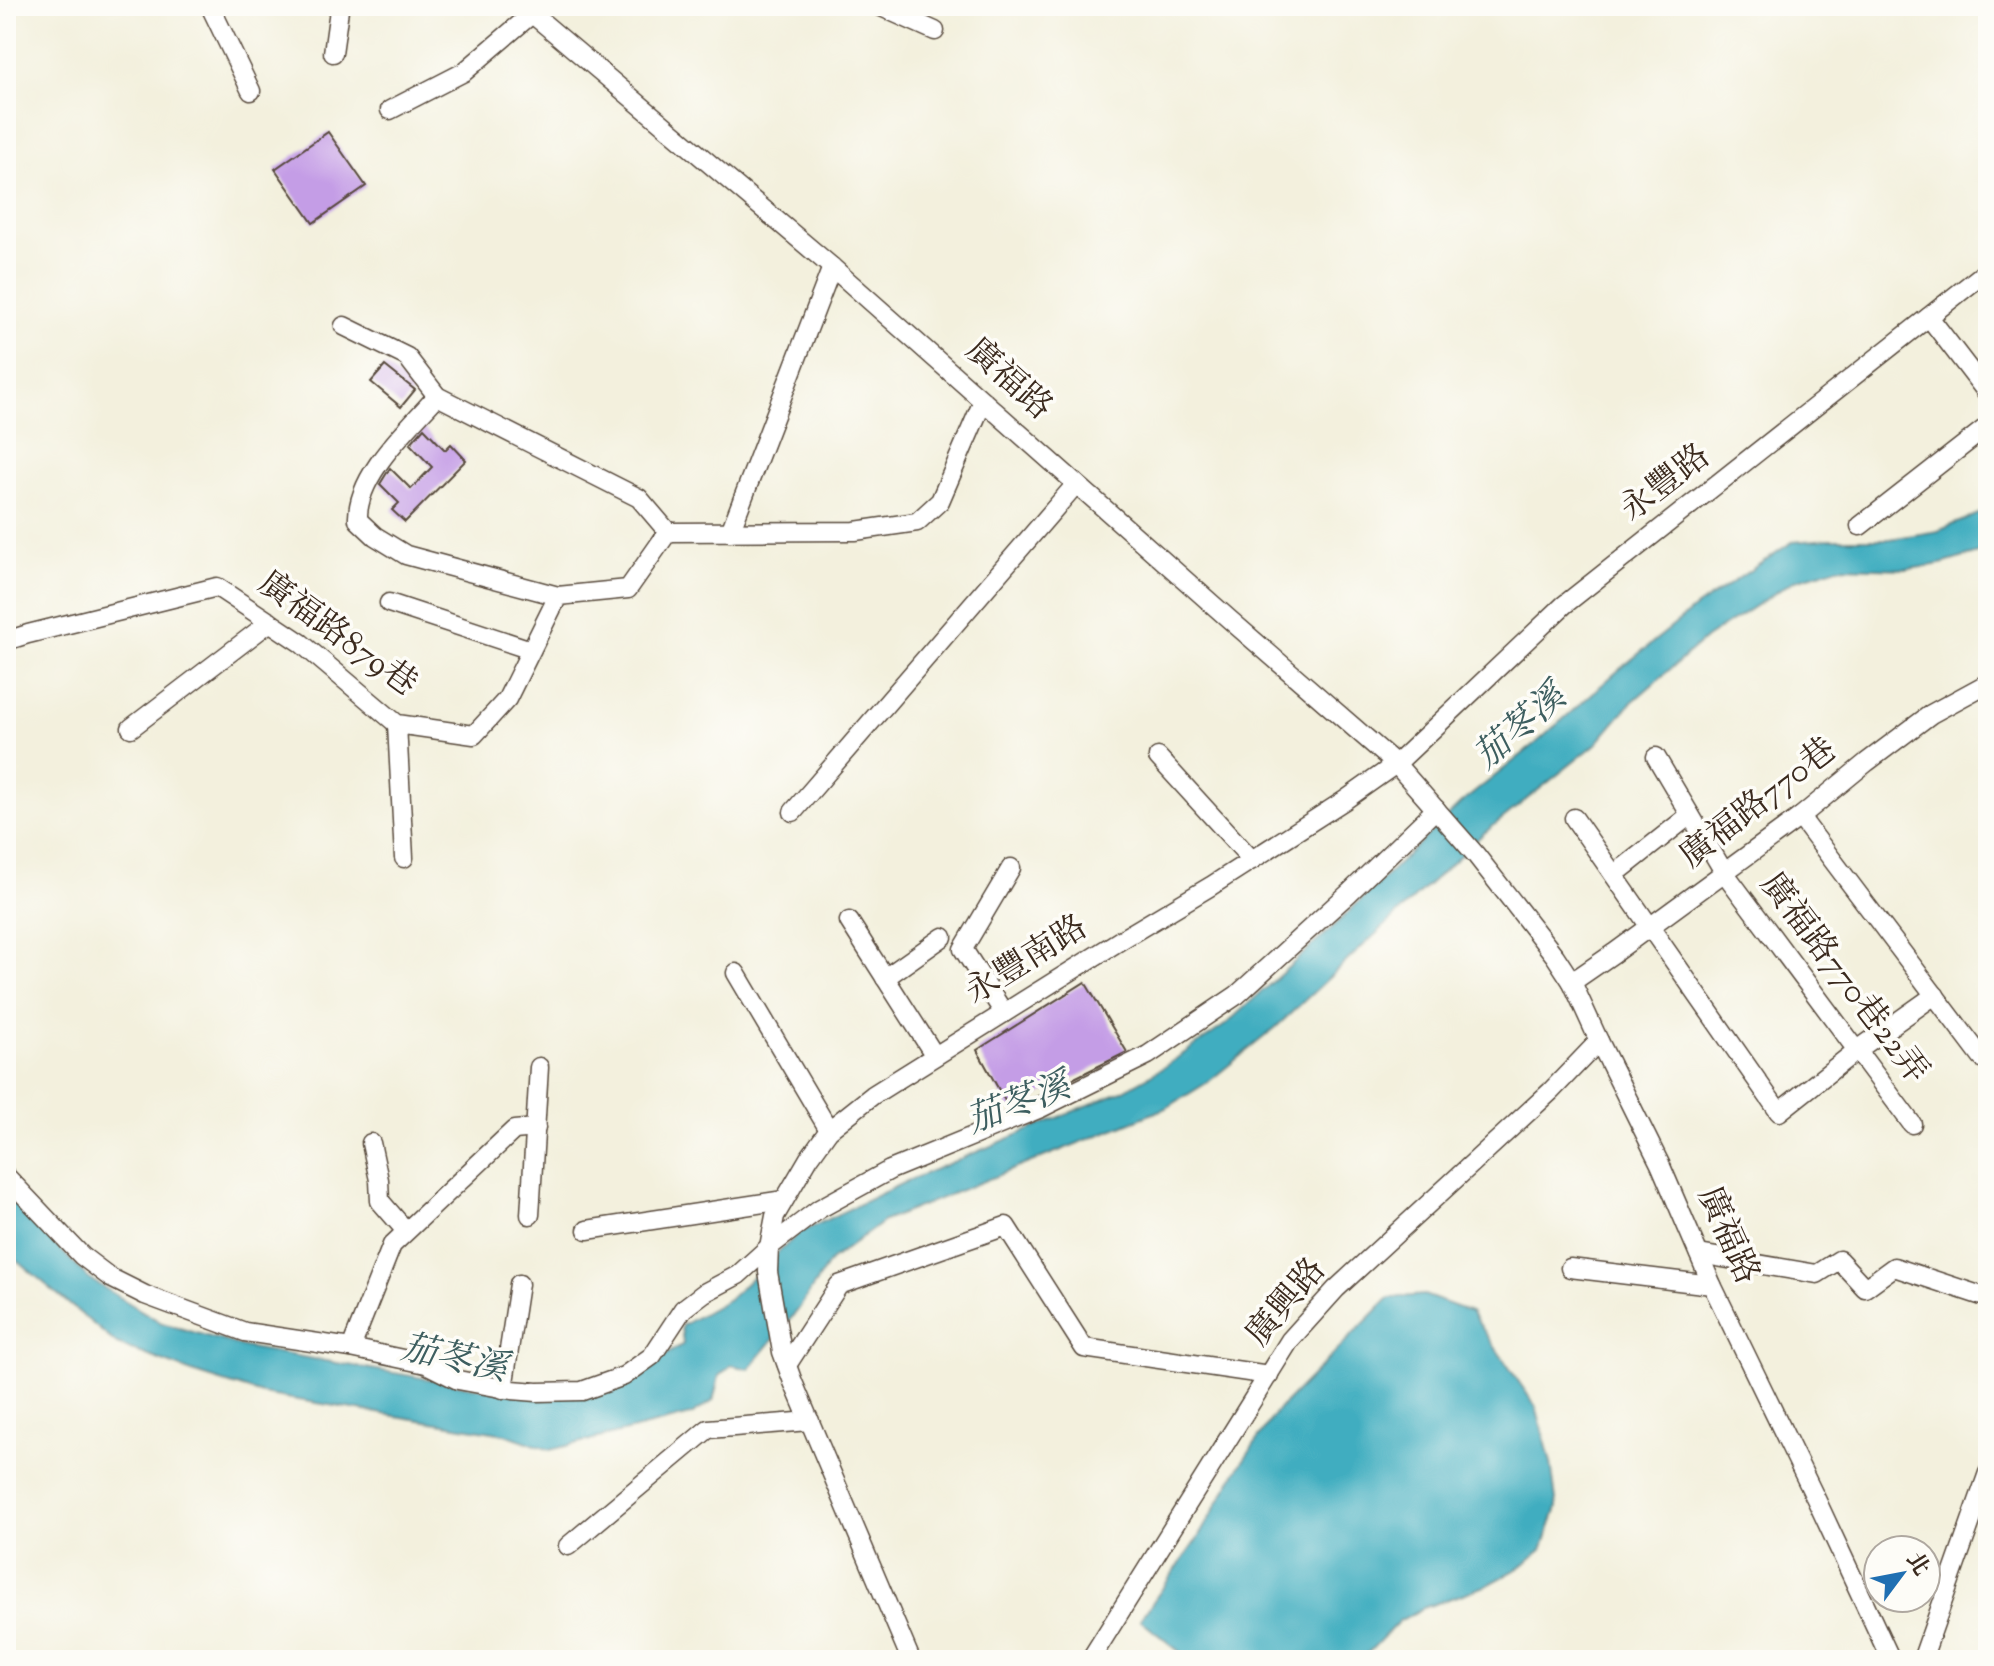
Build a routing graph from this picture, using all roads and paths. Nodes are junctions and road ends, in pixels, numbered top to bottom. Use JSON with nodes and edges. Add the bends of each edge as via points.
{"nodes":[{"id":1,"x":210,"y":6,"type":"edge"},
{"id":2,"x":337,"y":6,"type":"edge"},
{"id":3,"x":879,"y":6,"type":"edge"},
{"id":4,"x":532,"y":9,"type":"edge"},
{"id":5,"x":935,"y":31,"type":"dead end"},
{"id":6,"x":333,"y":53,"type":"dead end"},
{"id":7,"x":251,"y":91,"type":"dead end"},
{"id":8,"x":390,"y":110,"type":"dead end"},
{"id":9,"x":832,"y":267,"type":"junction"},
{"id":10,"x":1988,"y":270,"type":"edge"},
{"id":11,"x":1929,"y":317,"type":"junction"},
{"id":12,"x":344,"y":326,"type":"dead end"},
{"id":13,"x":1988,"y":394,"type":"edge"},
{"id":14,"x":437,"y":396,"type":"junction"},
{"id":15,"x":983,"y":401,"type":"junction"},
{"id":16,"x":1988,"y":426,"type":"edge"},
{"id":17,"x":1076,"y":484,"type":"junction"},
{"id":18,"x":1860,"y":526,"type":"dead end"},
{"id":19,"x":668,"y":532,"type":"junction"},
{"id":20,"x":730,"y":532,"type":"junction"},
{"id":21,"x":558,"y":596,"type":"junction"},
{"id":22,"x":389,"y":603,"type":"dead end"},
{"id":23,"x":270,"y":622,"type":"junction"},
{"id":24,"x":6,"y":641,"type":"edge"},
{"id":25,"x":531,"y":650,"type":"junction"},
{"id":26,"x":1988,"y":683,"type":"edge"},
{"id":27,"x":397,"y":724,"type":"junction"},
{"id":28,"x":131,"y":728,"type":"dead end"},
{"id":29,"x":1158,"y":757,"type":"dead end"},
{"id":30,"x":1656,"y":757,"type":"dead end"},
{"id":31,"x":1396,"y":764,"type":"junction"},
{"id":32,"x":793,"y":812,"type":"dead end"},
{"id":33,"x":1438,"y":812,"type":"junction"},
{"id":34,"x":1690,"y":815,"type":"junction"},
{"id":35,"x":1800,"y":817,"type":"junction"},
{"id":36,"x":1574,"y":818,"type":"dead end"},
{"id":37,"x":404,"y":858,"type":"dead end"},
{"id":38,"x":1252,"y":860,"type":"junction"},
{"id":39,"x":1011,"y":868,"type":"dead end"},
{"id":40,"x":1724,"y":872,"type":"junction"},
{"id":41,"x":1614,"y":875,"type":"junction"},
{"id":42,"x":849,"y":921,"type":"dead end"},
{"id":43,"x":1651,"y":927,"type":"junction"},
{"id":44,"x":943,"y":937,"type":"dead end"},
{"id":45,"x":736,"y":973,"type":"dead end"},
{"id":46,"x":885,"y":978,"type":"junction"},
{"id":47,"x":1572,"y":982,"type":"junction"},
{"id":48,"x":1935,"y":995,"type":"junction"},
{"id":49,"x":1004,"y":1013,"type":"junction"},
{"id":50,"x":1599,"y":1041,"type":"junction"},
{"id":51,"x":1856,"y":1051,"type":"junction"},
{"id":52,"x":935,"y":1056,"type":"junction"},
{"id":53,"x":1982,"y":1058,"type":"dead end"},
{"id":54,"x":539,"y":1067,"type":"dead end"},
{"id":55,"x":1912,"y":1124,"type":"dead end"},
{"id":56,"x":536,"y":1128,"type":"junction"},
{"id":57,"x":829,"y":1130,"type":"junction"},
{"id":58,"x":371,"y":1143,"type":"dead end"},
{"id":59,"x":6,"y":1176,"type":"edge"},
{"id":60,"x":784,"y":1200,"type":"junction"},
{"id":61,"x":530,"y":1215,"type":"dead end"},
{"id":62,"x":587,"y":1230,"type":"dead end"},
{"id":63,"x":406,"y":1231,"type":"junction"},
{"id":64,"x":769,"y":1247,"type":"junction"},
{"id":65,"x":1699,"y":1254,"type":"junction"},
{"id":66,"x":1570,"y":1268,"type":"dead end"},
{"id":67,"x":519,"y":1284,"type":"dead end"},
{"id":68,"x":1712,"y":1285,"type":"junction"},
{"id":69,"x":1988,"y":1298,"type":"edge"},
{"id":70,"x":351,"y":1348,"type":"junction"},
{"id":71,"x":787,"y":1365,"type":"junction"},
{"id":72,"x":1269,"y":1375,"type":"junction"},
{"id":73,"x":503,"y":1389,"type":"junction"},
{"id":74,"x":810,"y":1421,"type":"junction"},
{"id":75,"x":1988,"y":1473,"type":"edge"},
{"id":76,"x":568,"y":1546,"type":"dead end"},
{"id":77,"x":1089,"y":1659,"type":"edge"},
{"id":78,"x":911,"y":1660,"type":"edge"},
{"id":79,"x":1891,"y":1660,"type":"edge"},
{"id":80,"x":1922,"y":1660,"type":"edge"}],
"edges":[{"from":1,"to":7,"type":"street"},
{"from":2,"to":6,"type":"street"},
{"from":3,"to":5,"type":"street"},
{"from":4,"to":8,"type":"street","via":[[464,72]]},
{"from":4,"to":9,"type":"street","name":"廣福路"},
{"from":9,"to":15,"type":"street","name":"廣福路"},
{"from":9,"to":20,"type":"street"},
{"from":10,"to":11,"type":"street","name":"永豐路"},
{"from":11,"to":13,"type":"street"},
{"from":11,"to":31,"type":"street","name":"永豐路","via":[[1564,605]]},
{"from":12,"to":14,"type":"street","via":[[407,357]]},
{"from":14,"to":19,"type":"street","via":[[639,498]]},
{"from":14,"to":21,"type":"street","via":[[367,481],[358,520],[406,555]]},
{"from":15,"to":17,"type":"street","name":"廣福路"},
{"from":15,"to":20,"type":"street","via":[[940,501],[917,522],[855,531]]},
{"from":16,"to":18,"type":"street"},
{"from":17,"to":31,"type":"street","name":"廣福路"},
{"from":17,"to":32,"type":"street"},
{"from":19,"to":20,"type":"street"},
{"from":19,"to":21,"type":"street","via":[[628,589]]},
{"from":21,"to":25,"type":"street","name":"廣福路879巷"},
{"from":22,"to":25,"type":"street"},
{"from":23,"to":24,"type":"street","name":"廣福路879巷","via":[[217,587]]},
{"from":23,"to":27,"type":"street","name":"廣福路879巷"},
{"from":23,"to":28,"type":"street"},
{"from":25,"to":27,"type":"street","name":"廣福路879巷","via":[[507,699],[474,735]]},
{"from":26,"to":35,"type":"street","name":"廣福路770巷","via":[[1931,714]]},
{"from":27,"to":37,"type":"street"},
{"from":29,"to":38,"type":"street"},
{"from":30,"to":34,"type":"street","name":"廣福路770巷22弄"},
{"from":31,"to":33,"type":"street","name":"廣福路"},
{"from":31,"to":38,"type":"street","name":"永豐南路"},
{"from":33,"to":47,"type":"street","name":"廣福路"},
{"from":33,"to":64,"type":"street","via":[[1237,995],[1161,1047],[1041,1108],[890,1170],[819,1209]]},
{"from":34,"to":40,"type":"street","name":"廣福路770巷22弄"},
{"from":34,"to":41,"type":"street"},
{"from":35,"to":40,"type":"street","name":"廣福路770巷"},
{"from":35,"to":48,"type":"street"},
{"from":36,"to":41,"type":"street"},
{"from":38,"to":49,"type":"street","name":"永豐南路"},
{"from":39,"to":49,"type":"street","via":[[963,949]]},
{"from":40,"to":43,"type":"street","name":"廣福路770巷"},
{"from":40,"to":51,"type":"street","name":"廣福路770巷22弄"},
{"from":41,"to":43,"type":"street"},
{"from":42,"to":46,"type":"street"},
{"from":43,"to":47,"type":"street","name":"廣福路770巷"},
{"from":43,"to":51,"type":"street","via":[[1779,1112]]},
{"from":44,"to":46,"type":"street"},
{"from":45,"to":57,"type":"street"},
{"from":46,"to":52,"type":"street"},
{"from":47,"to":50,"type":"street","name":"廣福路"},
{"from":48,"to":51,"type":"street"},
{"from":48,"to":53,"type":"street"},
{"from":49,"to":52,"type":"street","name":"永豐南路"},
{"from":50,"to":65,"type":"street","name":"廣福路"},
{"from":50,"to":72,"type":"street","name":"廣興路","via":[[1529,1113],[1336,1289],[1290,1340]]},
{"from":51,"to":55,"type":"street","name":"廣福路770巷22弄"},
{"from":52,"to":57,"type":"street","name":"永豐南路"},
{"from":54,"to":56,"type":"street"},
{"from":56,"to":61,"type":"street"},
{"from":56,"to":63,"type":"street","via":[[514,1130]]},
{"from":57,"to":60,"type":"street","name":"永豐南路"},
{"from":58,"to":63,"type":"street","via":[[380,1201]]},
{"from":59,"to":70,"type":"street","via":[[82,1256],[145,1295],[245,1332]]},
{"from":60,"to":62,"type":"street"},
{"from":60,"to":64,"type":"street","name":"永豐南路"},
{"from":63,"to":70,"type":"street","via":[[392,1245]]},
{"from":64,"to":71,"type":"street","name":"永豐南路","via":[[768,1272]]},
{"from":64,"to":73,"type":"street","via":[[738,1275],[683,1309],[652,1356],[624,1376],[582,1391]]},
{"from":65,"to":68,"type":"street","name":"廣福路"},
{"from":65,"to":69,"type":"street","via":[[1817,1274],[1839,1260],[1865,1288],[1894,1267]]},
{"from":66,"to":68,"type":"street"},
{"from":67,"to":73,"type":"street"},
{"from":68,"to":79,"type":"street","name":"廣福路"},
{"from":70,"to":73,"type":"street","via":[[426,1364],[458,1380]]},
{"from":71,"to":72,"type":"street","via":[[839,1285],[1006,1226],[1084,1348]]},
{"from":71,"to":74,"type":"street"},
{"from":72,"to":77,"type":"street","name":"廣興路"},
{"from":74,"to":76,"type":"street","via":[[708,1429]]},
{"from":74,"to":78,"type":"street"},
{"from":75,"to":80,"type":"street"}]}
